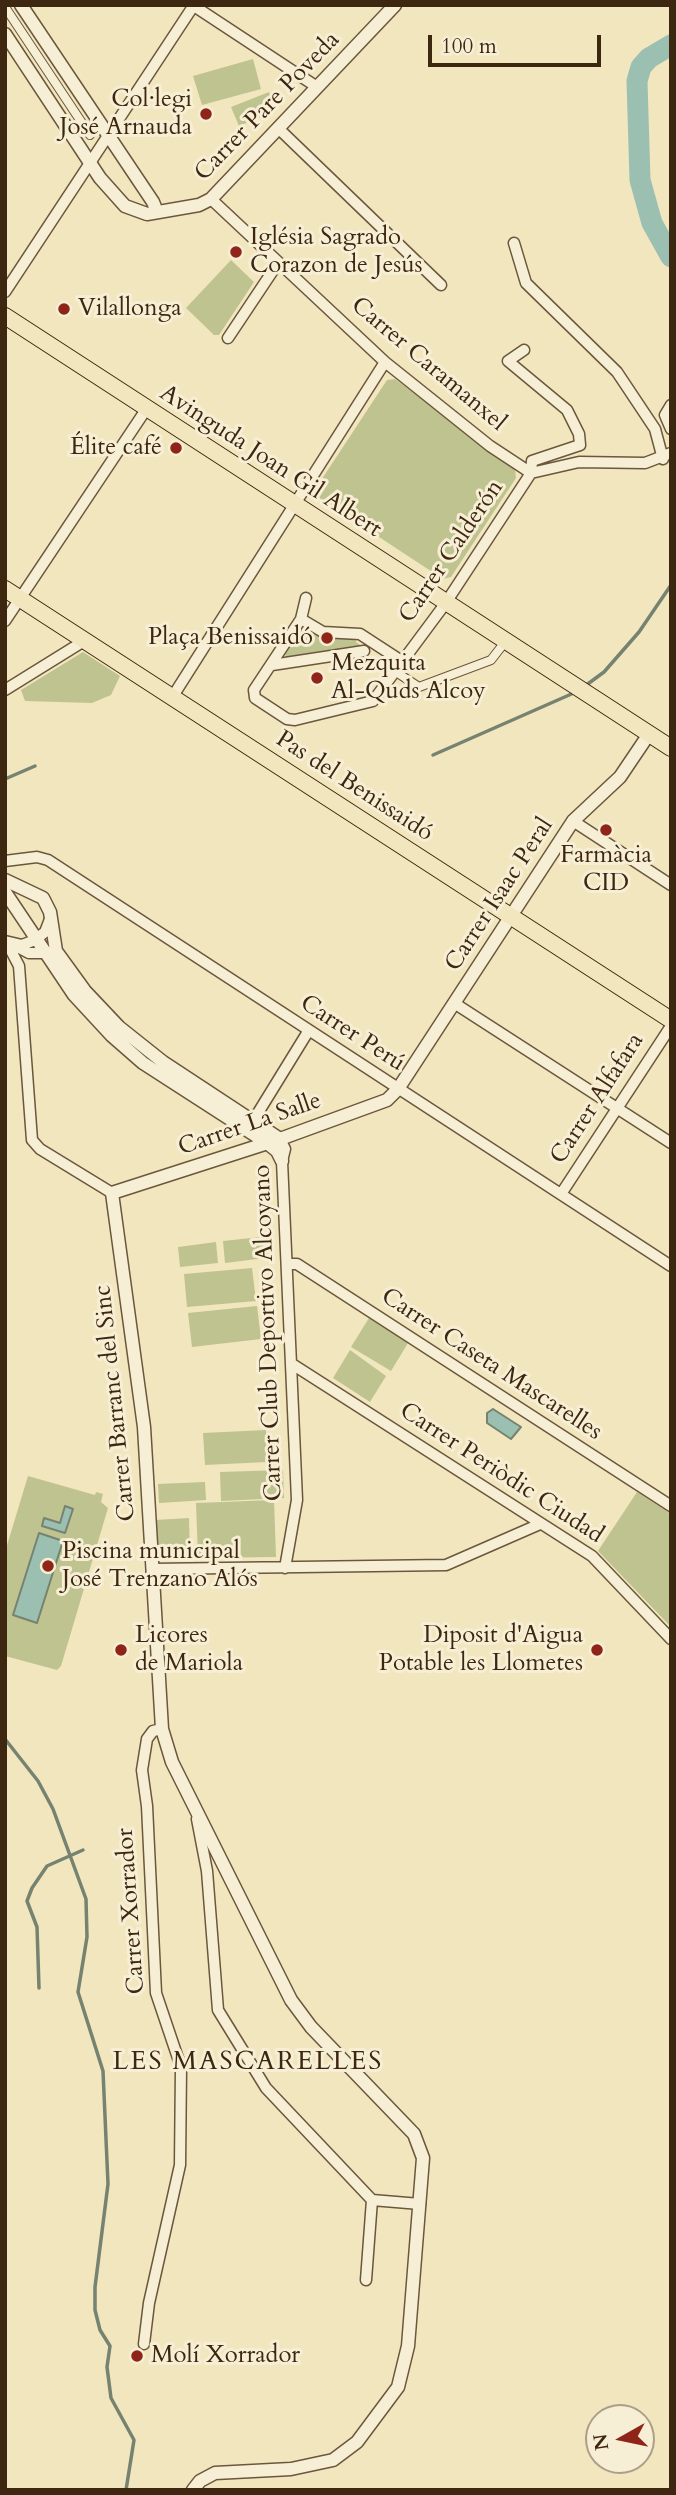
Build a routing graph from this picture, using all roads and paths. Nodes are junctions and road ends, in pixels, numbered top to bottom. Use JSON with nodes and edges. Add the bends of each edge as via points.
{"nodes":[{"id":1,"x":21,"y":5,"type":"edge"},
{"id":2,"x":193,"y":5,"type":"edge"},
{"id":3,"x":395,"y":5,"type":"edge"},
{"id":4,"x":5,"y":7,"type":"edge"},
{"id":5,"x":5,"y":34,"type":"edge"},
{"id":6,"x":317,"y":87,"type":"junction"},
{"id":7,"x":278,"y":128,"type":"junction"},
{"id":8,"x":90,"y":135,"type":"dead end"},
{"id":9,"x":108,"y":136,"type":"junction"},
{"id":10,"x":90,"y":163,"type":"junction"},
{"id":11,"x":211,"y":199,"type":"junction"},
{"id":12,"x":157,"y":212,"type":"junction"},
{"id":13,"x":514,"y":243,"type":"dead end"},
{"id":14,"x":278,"y":263,"type":"junction"},
{"id":15,"x":441,"y":285,"type":"dead end"},
{"id":16,"x":5,"y":292,"type":"edge"},
{"id":17,"x":5,"y":316,"type":"edge"},
{"id":18,"x":228,"y":338,"type":"dead end"},
{"id":19,"x":524,"y":350,"type":"dead end"},
{"id":20,"x":385,"y":362,"type":"junction"},
{"id":21,"x":671,"y":405,"type":"edge"},
{"id":22,"x":146,"y":408,"type":"junction"},
{"id":23,"x":671,"y":429,"type":"edge"},
{"id":24,"x":667,"y":456,"type":"edge"},
{"id":25,"x":531,"y":472,"type":"junction"},
{"id":26,"x":294,"y":504,"type":"junction"},
{"id":27,"x":5,"y":589,"type":"edge"},
{"id":28,"x":306,"y":598,"type":"dead end"},
{"id":29,"x":20,"y":599,"type":"junction"},
{"id":30,"x":445,"y":604,"type":"junction"},
{"id":31,"x":301,"y":619,"type":"junction"},
{"id":32,"x":5,"y":621,"type":"edge"},
{"id":33,"x":84,"y":641,"type":"junction"},
{"id":34,"x":507,"y":644,"type":"junction"},
{"id":35,"x":364,"y":651,"type":"dead end"},
{"id":36,"x":403,"y":662,"type":"junction"},
{"id":37,"x":272,"y":665,"type":"junction"},
{"id":38,"x":396,"y":672,"type":"junction"},
{"id":39,"x":5,"y":690,"type":"edge"},
{"id":40,"x":173,"y":696,"type":"junction"},
{"id":41,"x":644,"y":730,"type":"junction"},
{"id":42,"x":671,"y":748,"type":"edge"},
{"id":43,"x":573,"y":821,"type":"junction"},
{"id":44,"x":5,"y":861,"type":"edge"},
{"id":45,"x":5,"y":880,"type":"edge"},
{"id":46,"x":671,"y":885,"type":"edge"},
{"id":47,"x":30,"y":891,"type":"junction"},
{"id":48,"x":6,"y":895,"type":"edge"},
{"id":49,"x":511,"y":916,"type":"junction"},
{"id":50,"x":50,"y":919,"type":"junction"},
{"id":51,"x":35,"y":940,"type":"junction"},
{"id":52,"x":9,"y":943,"type":"edge"},
{"id":53,"x":44,"y":953,"type":"junction"},
{"id":54,"x":454,"y":1003,"type":"junction"},
{"id":55,"x":671,"y":1020,"type":"edge"},
{"id":56,"x":671,"y":1026,"type":"edge"},
{"id":57,"x":309,"y":1030,"type":"junction"},
{"id":58,"x":398,"y":1089,"type":"junction"},
{"id":59,"x":617,"y":1108,"type":"junction"},
{"id":60,"x":253,"y":1121,"type":"junction"},
{"id":61,"x":274,"y":1141,"type":"junction"},
{"id":62,"x":671,"y":1143,"type":"edge"},
{"id":63,"x":282,"y":1161,"type":"joint"},
{"id":64,"x":112,"y":1193,"type":"junction"},
{"id":65,"x":561,"y":1194,"type":"junction"},
{"id":66,"x":287,"y":1264,"type":"junction"},
{"id":67,"x":671,"y":1266,"type":"edge"},
{"id":68,"x":292,"y":1364,"type":"junction"},
{"id":69,"x":671,"y":1506,"type":"edge"},
{"id":70,"x":540,"y":1524,"type":"junction"},
{"id":71,"x":285,"y":1568,"type":"junction"},
{"id":72,"x":153,"y":1569,"type":"junction"},
{"id":73,"x":671,"y":1639,"type":"edge"},
{"id":74,"x":162,"y":1729,"type":"junction"},
{"id":75,"x":197,"y":1816,"type":"junction"},
{"id":76,"x":372,"y":2200,"type":"junction"},
{"id":77,"x":420,"y":2204,"type":"junction"},
{"id":78,"x":366,"y":2280,"type":"dead end"},
{"id":79,"x":144,"y":2344,"type":"dead end"},
{"id":80,"x":193,"y":2490,"type":"edge"}],
"edges":[{"from":1,"to":9,"type":"street"},
{"from":2,"to":6,"type":"street"},
{"from":2,"to":9,"type":"street"},
{"from":3,"to":6,"type":"street","name":"Carrer Pare Poveda"},
{"from":4,"to":8,"type":"street"},
{"from":5,"to":10,"type":"street"},
{"from":6,"to":7,"type":"street","name":"Carrer Pare Poveda"},
{"from":7,"to":11,"type":"street","name":"Carrer Pare Poveda"},
{"from":7,"to":15,"type":"street"},
{"from":9,"to":10,"type":"street"},
{"from":9,"to":12,"type":"street"},
{"from":10,"to":12,"type":"street","via":[[125,206],[139,213]]},
{"from":10,"to":16,"type":"street"},
{"from":11,"to":12,"type":"street","name":"Carrer Pare Poveda"},
{"from":11,"to":14,"type":"street","name":"Carrer Caramanxel"},
{"from":13,"to":24,"type":"street","via":[[526,283],[617,372]]},
{"from":14,"to":18,"type":"street"},
{"from":14,"to":20,"type":"street","name":"Carrer Caramanxel"},
{"from":17,"to":22,"type":"main road","name":"Avinguda Joan Gil Albert"},
{"from":19,"to":25,"type":"street","via":[[508,361],[561,404],[581,440],[576,447],[535,459]]},
{"from":20,"to":25,"type":"street","name":"Carrer Caramanxel","via":[[490,446]]},
{"from":20,"to":26,"type":"street"},
{"from":21,"to":23,"type":"street","via":[[665,415]]},
{"from":22,"to":26,"type":"main road","name":"Avinguda Joan Gil Albert"},
{"from":22,"to":29,"type":"street"},
{"from":24,"to":25,"type":"street","name":"Carrer Calderón","via":[[633,464],[579,462]]},
{"from":25,"to":30,"type":"street","name":"Carrer Calderón"},
{"from":26,"to":30,"type":"main road","name":"Avinguda Joan Gil Albert"},
{"from":26,"to":40,"type":"street"},
{"from":27,"to":29,"type":"main road","name":"Pas del Benissaidó"},
{"from":28,"to":31,"type":"street"},
{"from":29,"to":32,"type":"street"},
{"from":29,"to":33,"type":"main road","name":"Pas del Benissaidó"},
{"from":30,"to":34,"type":"main road","name":"Avinguda Joan Gil Albert"},
{"from":30,"to":36,"type":"street","name":"Carrer Calderón"},
{"from":31,"to":36,"type":"street","via":[[323,632],[360,634]]},
{"from":31,"to":37,"type":"street"},
{"from":33,"to":39,"type":"street"},
{"from":33,"to":40,"type":"main road","name":"Pas del Benissaidó"},
{"from":34,"to":38,"type":"street","via":[[491,660],[419,687]]},
{"from":34,"to":41,"type":"main road","name":"Avinguda Joan Gil Albert"},
{"from":35,"to":37,"type":"street"},
{"from":36,"to":38,"type":"street","name":"Carrer Calderón"},
{"from":37,"to":38,"type":"street","name":"Carrer Calderón","via":[[254,690],[255,698],[295,720],[373,701]]},
{"from":40,"to":49,"type":"main road","name":"Pas del Benissaidó"},
{"from":41,"to":42,"type":"main road","name":"Avinguda Joan Gil Albert"},
{"from":41,"to":43,"type":"street","name":"Carrer Isaac Peral","via":[[620,777]]},
{"from":43,"to":46,"type":"street"},
{"from":43,"to":49,"type":"street","name":"Carrer Isaac Peral"},
{"from":44,"to":57,"type":"street","name":"Carrer Perú","via":[[48,860]]},
{"from":45,"to":47,"type":"street"},
{"from":47,"to":48,"type":"street"},
{"from":47,"to":50,"type":"street","via":[[43,898]]},
{"from":48,"to":51,"type":"street"},
{"from":49,"to":54,"type":"street","name":"Carrer Isaac Peral"},
{"from":49,"to":55,"type":"main road","name":"Pas del Benissaidó"},
{"from":50,"to":51,"type":"street"},
{"from":50,"to":60,"type":"street","via":[[56,951],[109,1018],[145,1050]]},
{"from":51,"to":52,"type":"street"},
{"from":51,"to":53,"type":"street"},
{"from":52,"to":53,"type":"street","via":[[29,953]]},
{"from":52,"to":64,"type":"street","via":[[19,966],[32,1140]]},
{"from":53,"to":61,"type":"street","via":[[83,1006],[127,1049]]},
{"from":54,"to":58,"type":"street","name":"Carrer Isaac Peral"},
{"from":54,"to":59,"type":"street"},
{"from":56,"to":59,"type":"street","name":"Carrer Alfafara"},
{"from":57,"to":58,"type":"street","name":"Carrer Perú"},
{"from":57,"to":60,"type":"street"},
{"from":58,"to":61,"type":"street","name":"Carrer La Salle","via":[[387,1100]]},
{"from":58,"to":65,"type":"street","name":"Carrer Perú"},
{"from":59,"to":62,"type":"street"},
{"from":59,"to":65,"type":"street","name":"Carrer Alfafara"},
{"from":60,"to":61,"type":"street"},
{"from":61,"to":63,"type":"street"},
{"from":61,"to":64,"type":"street","name":"Carrer La Salle"},
{"from":63,"to":66,"type":"street","name":"Carrer Club Deportivo Alcoyano"},
{"from":64,"to":72,"type":"street","name":"Carrer Barranc del Sinc","via":[[144,1427]]},
{"from":65,"to":67,"type":"street","name":"Carrer Perú"},
{"from":66,"to":68,"type":"street","name":"Carrer Club Deportivo Alcoyano"},
{"from":66,"to":69,"type":"street","name":"Carrer Caseta Mascarelles","via":[[297,1264]]},
{"from":68,"to":70,"type":"street","name":"Carrer Periòdic Ciudad"},
{"from":68,"to":71,"type":"street","name":"Carrer Club Deportivo Alcoyano","via":[[297,1500]]},
{"from":70,"to":71,"type":"street","via":[[446,1565]]},
{"from":70,"to":73,"type":"street","name":"Carrer Periòdic Ciudad","via":[[592,1556]]},
{"from":71,"to":72,"type":"street"},
{"from":72,"to":74,"type":"street","name":"Carrer Barranc del Sinc"},
{"from":74,"to":75,"type":"street","name":"Carrer Barranc del Sinc"},
{"from":74,"to":79,"type":"street","name":"Carrer Xorrador","via":[[147,1739],[142,1770],[156,1993],[181,2067],[180,2165]]},
{"from":75,"to":76,"type":"street","via":[[207,1871],[220,2015],[266,2088]]},
{"from":75,"to":77,"type":"street","name":"Carrer Barranc del Sinc","via":[[297,2010],[417,2138],[423,2158]]},
{"from":76,"to":77,"type":"street"},
{"from":76,"to":78,"type":"street"},
{"from":77,"to":80,"type":"street","name":"Carrer Barranc del Sinc","via":[[407,2355],[401,2382],[372,2424],[349,2450],[320,2465],[215,2473]]}]}
